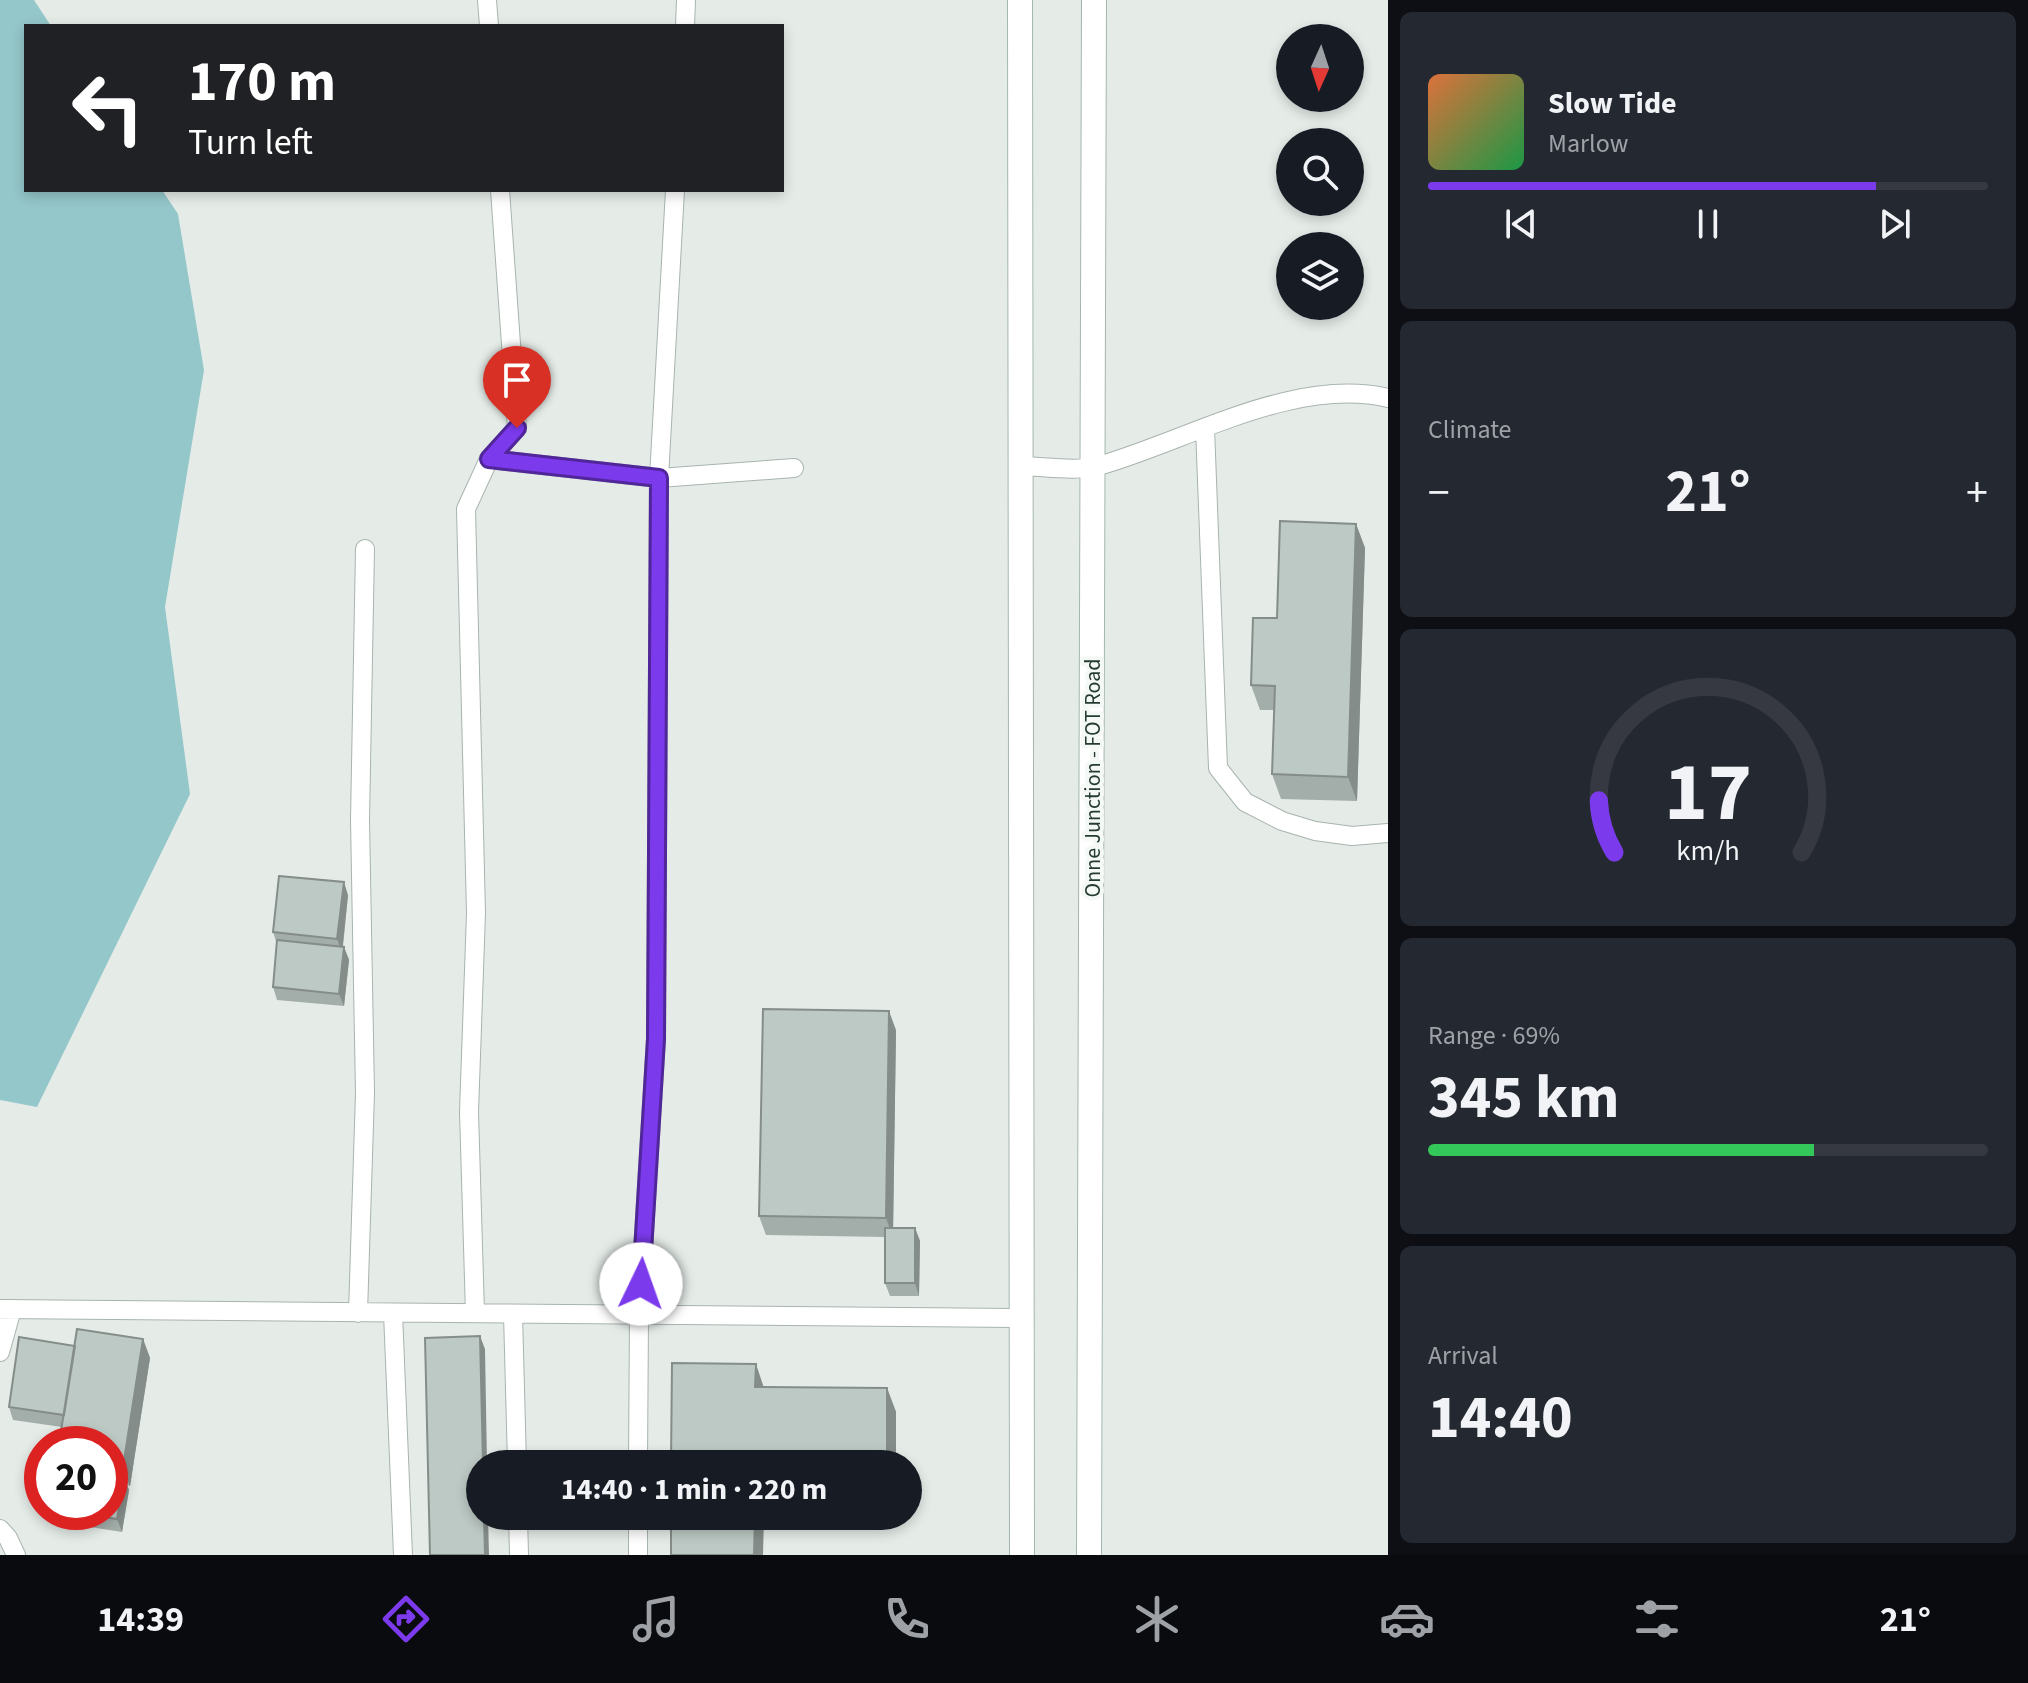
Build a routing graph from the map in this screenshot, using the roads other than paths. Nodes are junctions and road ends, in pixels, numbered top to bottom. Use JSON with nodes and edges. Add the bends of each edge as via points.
{"nodes":[{"id":1,"x":487,"y":0,"type":"edge"},
{"id":2,"x":686,"y":0,"type":"edge"},
{"id":3,"x":1020,"y":0,"type":"edge"},
{"id":4,"x":1094,"y":0,"type":"edge"},
{"id":5,"x":489,"y":24,"type":"edge"},
{"id":6,"x":685,"y":24,"type":"edge"},
{"id":7,"x":500,"y":192,"type":"edge"},
{"id":8,"x":675,"y":192,"type":"edge"},
{"id":9,"x":1388,"y":398,"type":"edge"},
{"id":10,"x":1205,"y":428,"type":"junction"},
{"id":11,"x":489,"y":459,"type":"junction"},
{"id":12,"x":1019,"y":466,"type":"junction"},
{"id":13,"x":1095,"y":467,"type":"junction"},
{"id":14,"x":794,"y":468,"type":"dead end"},
{"id":15,"x":659,"y":478,"type":"junction"},
{"id":16,"x":365,"y":549,"type":"dead end"},
{"id":17,"x":1388,"y":833,"type":"edge"},
{"id":18,"x":6,"y":1309,"type":"edge"},
{"id":19,"x":358,"y":1313,"type":"junction"},
{"id":20,"x":393,"y":1313,"type":"junction"},
{"id":21,"x":475,"y":1313,"type":"junction"},
{"id":22,"x":513,"y":1314,"type":"junction"},
{"id":23,"x":639,"y":1315,"type":"junction"},
{"id":24,"x":1022,"y":1318,"type":"junction"},
{"id":25,"x":0,"y":1352,"type":"edge"},
{"id":26,"x":517,"y":1450,"type":"edge"},
{"id":27,"x":638,"y":1450,"type":"edge"},
{"id":28,"x":0,"y":1529,"type":"edge"},
{"id":29,"x":518,"y":1530,"type":"edge"},
{"id":30,"x":638,"y":1530,"type":"edge"},
{"id":31,"x":16,"y":1555,"type":"edge"},
{"id":32,"x":403,"y":1555,"type":"edge"},
{"id":33,"x":519,"y":1555,"type":"edge"},
{"id":34,"x":638,"y":1555,"type":"edge"},
{"id":35,"x":1022,"y":1555,"type":"edge"},
{"id":36,"x":1089,"y":1555,"type":"edge"}],
"edges":[{"from":1,"to":5,"type":"lane"},
{"from":2,"to":6,"type":"lane"},
{"from":3,"to":12,"type":"street"},
{"from":4,"to":13,"type":"street","name":"Onne Junction - FOT Road"},
{"from":7,"to":11,"type":"lane","via":[[517,428]]},
{"from":8,"to":15,"type":"lane"},
{"from":9,"to":10,"type":"lane","via":[[1365,393],[1315,397]]},
{"from":10,"to":13,"type":"lane"},
{"from":10,"to":17,"type":"lane","via":[[1218,768],[1245,802],[1282,821],[1352,836]]},
{"from":11,"to":15,"type":"lane"},
{"from":11,"to":21,"type":"lane","via":[[466,509],[476,913],[469,1112]]},
{"from":12,"to":13,"type":"lane"},
{"from":12,"to":24,"type":"street"},
{"from":13,"to":36,"type":"street","name":"Onne Junction - FOT Road"},
{"from":14,"to":15,"type":"lane"},
{"from":15,"to":23,"type":"lane","via":[[656,1039]]},
{"from":16,"to":19,"type":"lane","via":[[360,820],[365,1093]]},
{"from":18,"to":19,"type":"lane"},
{"from":18,"to":25,"type":"lane"},
{"from":19,"to":20,"type":"lane"},
{"from":20,"to":21,"type":"lane"},
{"from":20,"to":32,"type":"lane"},
{"from":21,"to":22,"type":"lane"},
{"from":22,"to":23,"type":"lane"},
{"from":22,"to":26,"type":"lane"},
{"from":23,"to":24,"type":"lane"},
{"from":23,"to":27,"type":"lane"},
{"from":24,"to":35,"type":"street"},
{"from":28,"to":31,"type":"lane"},
{"from":29,"to":33,"type":"lane"},
{"from":30,"to":34,"type":"lane"}]}
